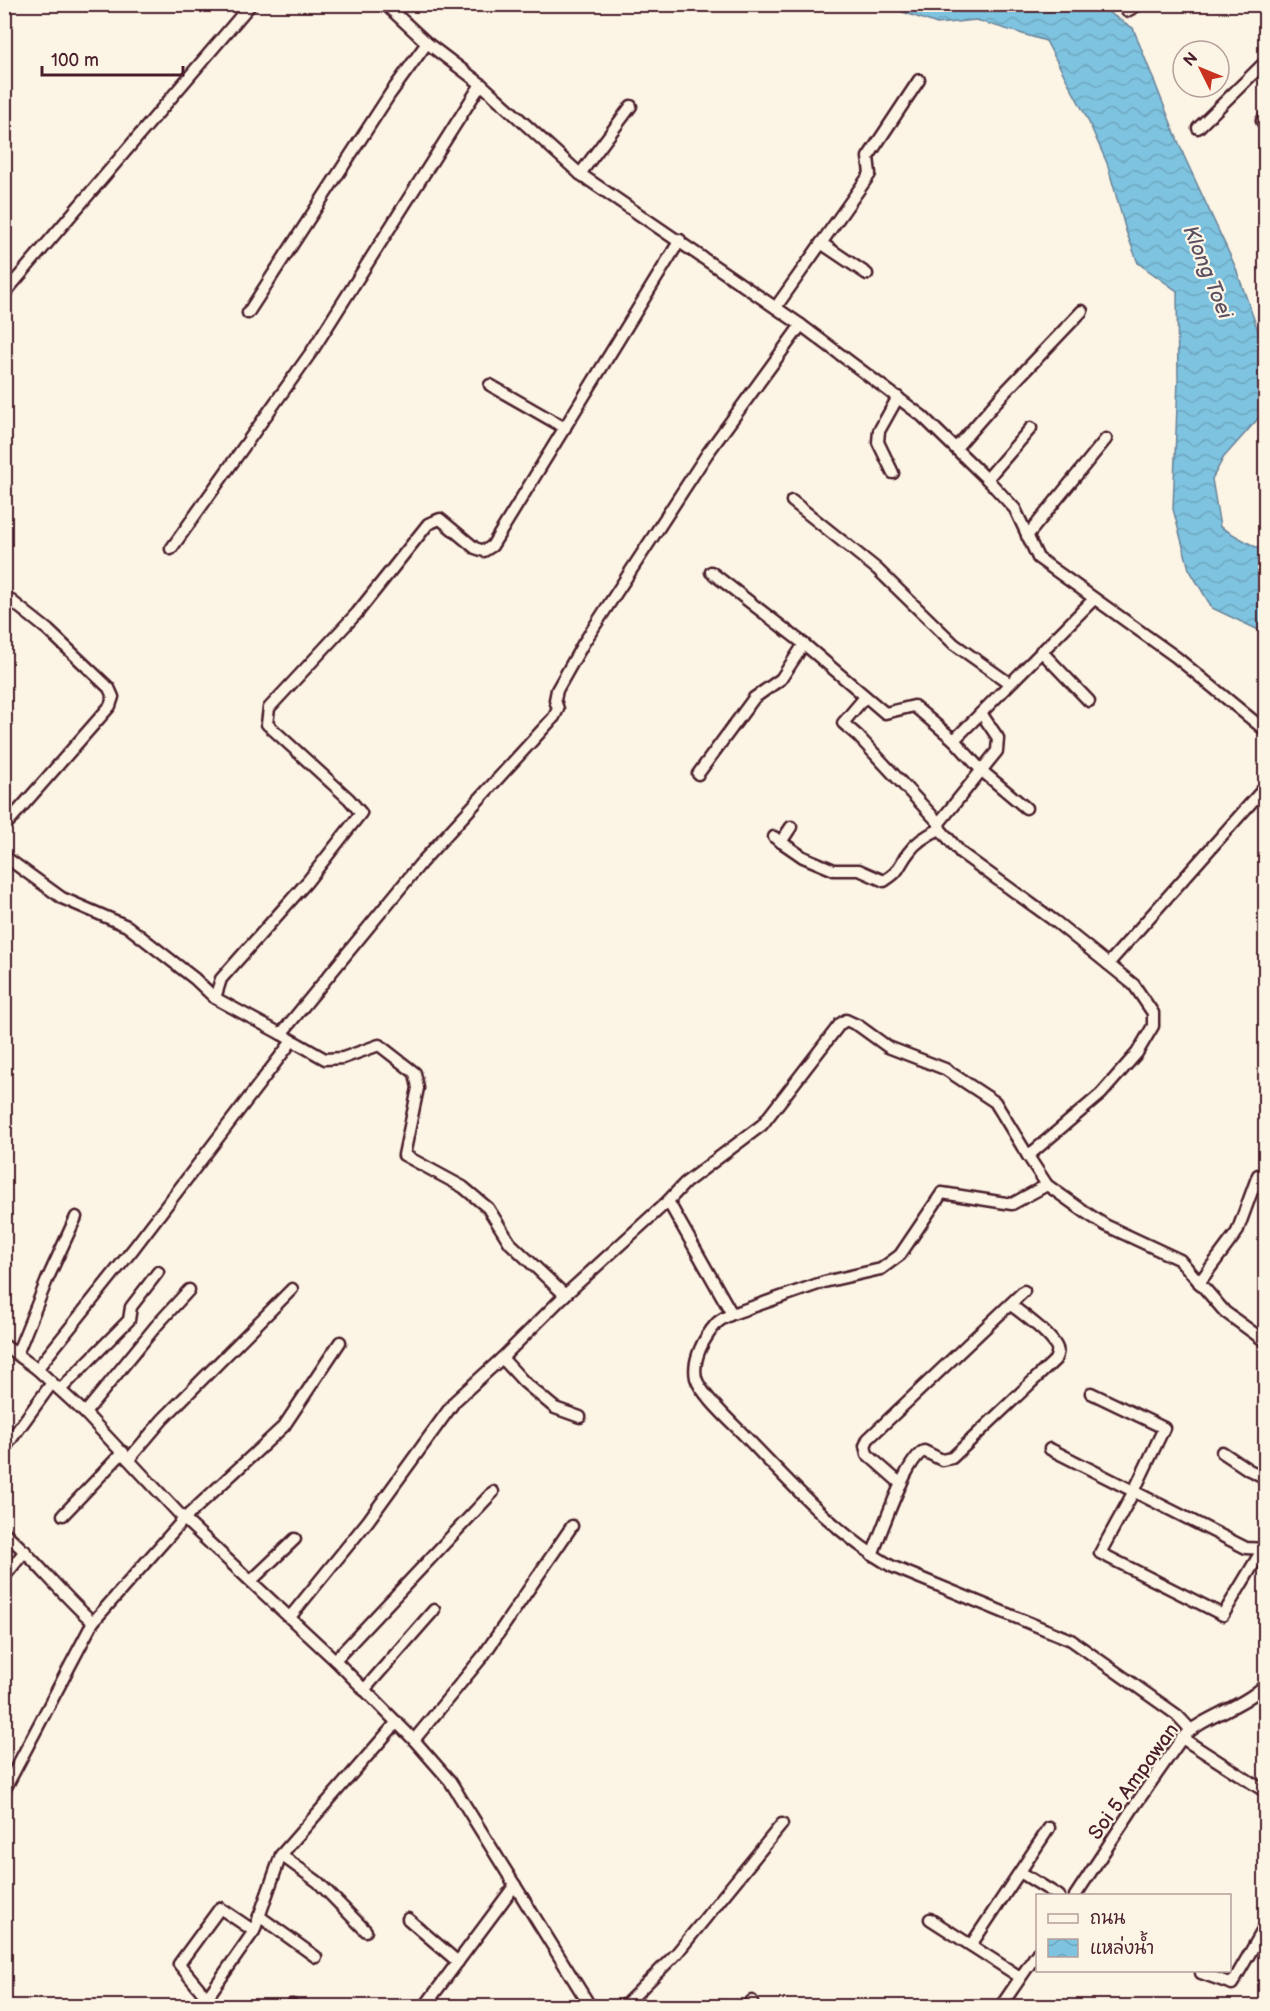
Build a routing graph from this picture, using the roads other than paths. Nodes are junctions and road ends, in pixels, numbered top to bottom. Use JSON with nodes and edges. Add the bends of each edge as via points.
{"nodes":[{"id":1,"x":251,"y":4,"type":"edge"},
{"id":2,"x":385,"y":4,"type":"edge"},
{"id":3,"x":1140,"y":4,"type":"edge"},
{"id":4,"x":1127,"y":11,"type":"dead end"},
{"id":5,"x":427,"y":43,"type":"junction"},
{"id":6,"x":1266,"y":61,"type":"edge"},
{"id":7,"x":919,"y":80,"type":"dead end"},
{"id":8,"x":481,"y":84,"type":"junction"},
{"id":9,"x":631,"y":106,"type":"dead end"},
{"id":10,"x":1266,"y":114,"type":"edge"},
{"id":11,"x":1266,"y":127,"type":"edge"},
{"id":12,"x":1198,"y":128,"type":"dead end"},
{"id":13,"x":580,"y":174,"type":"junction"},
{"id":14,"x":680,"y":240,"type":"junction"},
{"id":15,"x":821,"y":243,"type":"junction"},
{"id":16,"x":867,"y":274,"type":"dead end"},
{"id":17,"x":4,"y":294,"type":"edge"},
{"id":18,"x":776,"y":307,"type":"junction"},
{"id":19,"x":1082,"y":311,"type":"dead end"},
{"id":20,"x":248,"y":313,"type":"dead end"},
{"id":21,"x":801,"y":325,"type":"junction"},
{"id":22,"x":490,"y":385,"type":"dead end"},
{"id":23,"x":897,"y":397,"type":"junction"},
{"id":24,"x":565,"y":428,"type":"junction"},
{"id":25,"x":1031,"y":428,"type":"dead end"},
{"id":26,"x":1106,"y":439,"type":"dead end"},
{"id":27,"x":956,"y":448,"type":"junction"},
{"id":28,"x":893,"y":473,"type":"dead end"},
{"id":29,"x":987,"y":479,"type":"junction"},
{"id":30,"x":792,"y":501,"type":"dead end"},
{"id":31,"x":1027,"y":536,"type":"junction"},
{"id":32,"x":171,"y":549,"type":"dead end"},
{"id":33,"x":711,"y":572,"type":"dead end"},
{"id":34,"x":4,"y":595,"type":"edge"},
{"id":35,"x":1094,"y":599,"type":"junction"},
{"id":36,"x":804,"y":644,"type":"junction"},
{"id":37,"x":1041,"y":651,"type":"junction"},
{"id":38,"x":1009,"y":683,"type":"junction"},
{"id":39,"x":865,"y":697,"type":"junction"},
{"id":40,"x":1089,"y":701,"type":"dead end"},
{"id":41,"x":981,"y":713,"type":"junction"},
{"id":42,"x":1266,"y":731,"type":"edge"},
{"id":43,"x":954,"y":740,"type":"junction"},
{"id":44,"x":982,"y":771,"type":"junction"},
{"id":45,"x":698,"y":774,"type":"dead end"},
{"id":46,"x":1266,"y":786,"type":"edge"},
{"id":47,"x":1026,"y":808,"type":"dead end"},
{"id":48,"x":939,"y":826,"type":"junction"},
{"id":49,"x":791,"y":827,"type":"dead end"},
{"id":50,"x":4,"y":828,"type":"edge"},
{"id":51,"x":4,"y":856,"type":"edge"},
{"id":52,"x":1108,"y":964,"type":"junction"},
{"id":53,"x":215,"y":998,"type":"junction"},
{"id":54,"x":281,"y":1034,"type":"junction"},
{"id":55,"x":292,"y":1041,"type":"junction"},
{"id":56,"x":1028,"y":1156,"type":"junction"},
{"id":57,"x":1258,"y":1175,"type":"dead end"},
{"id":58,"x":1047,"y":1185,"type":"junction"},
{"id":59,"x":668,"y":1201,"type":"junction"},
{"id":60,"x":76,"y":1216,"type":"dead end"},
{"id":61,"x":158,"y":1272,"type":"dead end"},
{"id":62,"x":1199,"y":1283,"type":"junction"},
{"id":63,"x":292,"y":1289,"type":"dead end"},
{"id":64,"x":189,"y":1290,"type":"dead end"},
{"id":65,"x":1024,"y":1291,"type":"dead end"},
{"id":66,"x":566,"y":1295,"type":"junction"},
{"id":67,"x":1011,"y":1305,"type":"junction"},
{"id":68,"x":732,"y":1314,"type":"junction"},
{"id":69,"x":340,"y":1342,"type":"dead end"},
{"id":70,"x":1266,"y":1342,"type":"edge"},
{"id":71,"x":4,"y":1345,"type":"edge"},
{"id":72,"x":17,"y":1354,"type":"junction"},
{"id":73,"x":502,"y":1358,"type":"junction"},
{"id":74,"x":37,"y":1369,"type":"junction"},
{"id":75,"x":56,"y":1386,"type":"junction"},
{"id":76,"x":1091,"y":1393,"type":"dead end"},
{"id":77,"x":85,"y":1413,"type":"junction"},
{"id":78,"x":580,"y":1418,"type":"dead end"},
{"id":79,"x":4,"y":1449,"type":"edge"},
{"id":80,"x":1050,"y":1449,"type":"dead end"},
{"id":81,"x":1222,"y":1452,"type":"dead end"},
{"id":82,"x":126,"y":1455,"type":"junction"},
{"id":83,"x":1266,"y":1478,"type":"edge"},
{"id":84,"x":901,"y":1484,"type":"junction"},
{"id":85,"x":1134,"y":1491,"type":"junction"},
{"id":86,"x":494,"y":1492,"type":"dead end"},
{"id":87,"x":63,"y":1515,"type":"dead end"},
{"id":88,"x":184,"y":1519,"type":"junction"},
{"id":89,"x":572,"y":1526,"type":"dead end"},
{"id":90,"x":4,"y":1532,"type":"edge"},
{"id":91,"x":295,"y":1539,"type":"dead end"},
{"id":92,"x":1264,"y":1550,"type":"edge"},
{"id":93,"x":25,"y":1551,"type":"junction"},
{"id":94,"x":872,"y":1555,"type":"junction"},
{"id":95,"x":4,"y":1577,"type":"edge"},
{"id":96,"x":251,"y":1581,"type":"junction"},
{"id":97,"x":434,"y":1610,"type":"dead end"},
{"id":98,"x":290,"y":1617,"type":"junction"},
{"id":99,"x":93,"y":1622,"type":"junction"},
{"id":100,"x":335,"y":1660,"type":"junction"},
{"id":101,"x":1266,"y":1684,"type":"edge"},
{"id":102,"x":364,"y":1690,"type":"junction"},
{"id":103,"x":397,"y":1722,"type":"junction"},
{"id":104,"x":1191,"y":1730,"type":"junction"},
{"id":105,"x":1182,"y":1738,"type":"junction"},
{"id":106,"x":414,"y":1740,"type":"junction"},
{"id":107,"x":4,"y":1791,"type":"edge"},
{"id":108,"x":1266,"y":1792,"type":"edge"},
{"id":109,"x":782,"y":1824,"type":"dead end"},
{"id":110,"x":1049,"y":1828,"type":"dead end"},
{"id":111,"x":281,"y":1855,"type":"junction"},
{"id":112,"x":1020,"y":1872,"type":"junction"},
{"id":113,"x":515,"y":1885,"type":"junction"},
{"id":114,"x":1056,"y":1894,"type":"edge"},
{"id":115,"x":1076,"y":1894,"type":"edge"},
{"id":116,"x":259,"y":1916,"type":"junction"},
{"id":117,"x":408,"y":1918,"type":"dead end"},
{"id":118,"x":930,"y":1919,"type":"dead end"},
{"id":119,"x":1266,"y":1925,"type":"edge"},
{"id":120,"x":254,"y":1931,"type":"junction"},
{"id":121,"x":366,"y":1931,"type":"dead end"},
{"id":122,"x":971,"y":1945,"type":"junction"},
{"id":123,"x":1036,"y":1955,"type":"edge"},
{"id":124,"x":316,"y":1957,"type":"dead end"},
{"id":125,"x":458,"y":1962,"type":"junction"},
{"id":126,"x":1201,"y":1973,"type":"dead end"},
{"id":127,"x":1020,"y":1977,"type":"junction"},
{"id":128,"x":210,"y":2002,"type":"edge"},
{"id":129,"x":425,"y":2007,"type":"edge"},
{"id":130,"x":590,"y":2007,"type":"edge"},
{"id":131,"x":624,"y":2007,"type":"edge"},
{"id":132,"x":1001,"y":2007,"type":"edge"}],
"edges":[{"from":1,"to":17,"type":"street"},
{"from":2,"to":5,"type":"street"},
{"from":3,"to":4,"type":"street"},
{"from":5,"to":8,"type":"street"},
{"from":5,"to":20,"type":"street"},
{"from":6,"to":12,"type":"street"},
{"from":7,"to":15,"type":"street","via":[[868,157],[870,174]]},
{"from":8,"to":13,"type":"street"},
{"from":8,"to":32,"type":"street","via":[[312,351]]},
{"from":9,"to":13,"type":"street"},
{"from":10,"to":11,"type":"street","via":[[1262,121]]},
{"from":13,"to":14,"type":"street"},
{"from":14,"to":18,"type":"street"},
{"from":14,"to":24,"type":"street"},
{"from":15,"to":16,"type":"street"},
{"from":15,"to":18,"type":"street"},
{"from":18,"to":21,"type":"street"},
{"from":19,"to":27,"type":"street"},
{"from":21,"to":23,"type":"street"},
{"from":21,"to":54,"type":"street","via":[[707,454],[583,644],[557,690],[558,709],[554,717],[421,863]]},
{"from":22,"to":24,"type":"street"},
{"from":23,"to":27,"type":"street"},
{"from":23,"to":28,"type":"street","via":[[879,431],[878,442]]},
{"from":24,"to":53,"type":"street","via":[[492,546],[484,551],[475,548],[440,519],[428,524],[357,613],[268,708],[267,724],[360,813],[307,882],[221,979]]},
{"from":25,"to":29,"type":"street"},
{"from":26,"to":31,"type":"street"},
{"from":27,"to":29,"type":"street"},
{"from":29,"to":31,"type":"street","via":[[1015,509]]},
{"from":30,"to":38,"type":"street","via":[[877,569],[954,644]]},
{"from":31,"to":35,"type":"street","via":[[1038,558]]},
{"from":33,"to":36,"type":"street"},
{"from":34,"to":50,"type":"street","via":[[110,688],[113,697],[110,706]]},
{"from":35,"to":37,"type":"street"},
{"from":35,"to":42,"type":"street","via":[[1176,657]]},
{"from":36,"to":39,"type":"street"},
{"from":36,"to":45,"type":"street","via":[[781,679],[754,698]]},
{"from":37,"to":38,"type":"street"},
{"from":37,"to":40,"type":"street"},
{"from":38,"to":41,"type":"street"},
{"from":39,"to":43,"type":"street","via":[[885,713],[914,706]]},
{"from":39,"to":48,"type":"street","via":[[843,723]]},
{"from":41,"to":43,"type":"street"},
{"from":41,"to":44,"type":"street","via":[[998,738],[996,751]]},
{"from":43,"to":44,"type":"street"},
{"from":44,"to":47,"type":"street"},
{"from":44,"to":48,"type":"street"},
{"from":46,"to":52,"type":"street"},
{"from":48,"to":49,"type":"street","via":[[909,851],[896,874],[884,880],[860,870],[834,870],[803,857],[777,839]]},
{"from":48,"to":52,"type":"street","via":[[961,853]]},
{"from":51,"to":53,"type":"street","via":[[62,898],[127,927]]},
{"from":52,"to":56,"type":"street","via":[[1134,985],[1153,1013],[1153,1026],[1137,1053],[1101,1094]]},
{"from":53,"to":54,"type":"street"},
{"from":54,"to":55,"type":"street"},
{"from":55,"to":66,"type":"street","via":[[325,1059],[343,1058],[379,1046],[415,1073],[418,1088],[404,1155],[463,1187],[488,1208],[510,1243]]},
{"from":55,"to":74,"type":"street"},
{"from":56,"to":58,"type":"street"},
{"from":56,"to":59,"type":"street","via":[[995,1102],[945,1069],[888,1047],[846,1020],[762,1125],[685,1183]]},
{"from":57,"to":62,"type":"street","via":[[1237,1232]]},
{"from":58,"to":62,"type":"street","via":[[1105,1225],[1180,1260]]},
{"from":58,"to":68,"type":"street","via":[[1012,1204],[942,1193],[900,1255],[881,1269],[824,1282]]},
{"from":59,"to":66,"type":"street"},
{"from":59,"to":68,"type":"street"},
{"from":60,"to":72,"type":"street"},
{"from":61,"to":75,"type":"street","via":[[131,1307],[129,1320]]},
{"from":62,"to":70,"type":"street","via":[[1225,1312]]},
{"from":63,"to":82,"type":"street"},
{"from":64,"to":77,"type":"street"},
{"from":65,"to":67,"type":"street"},
{"from":66,"to":73,"type":"street"},
{"from":67,"to":84,"type":"street","via":[[868,1439],[867,1454]]},
{"from":67,"to":84,"type":"street","via":[[1057,1346],[1055,1360],[952,1458],[942,1460],[924,1451],[918,1453]]},
{"from":68,"to":94,"type":"street","via":[[717,1322],[699,1352],[695,1363],[697,1380],[715,1405],[789,1481]]},
{"from":69,"to":88,"type":"street","via":[[284,1426]]},
{"from":71,"to":72,"type":"street"},
{"from":72,"to":74,"type":"street"},
{"from":73,"to":78,"type":"street","via":[[555,1408]]},
{"from":73,"to":98,"type":"street","via":[[455,1401],[368,1521]]},
{"from":74,"to":75,"type":"street"},
{"from":75,"to":77,"type":"street"},
{"from":75,"to":79,"type":"street"},
{"from":76,"to":85,"type":"street","via":[[1164,1428]]},
{"from":77,"to":82,"type":"street"},
{"from":80,"to":85,"type":"street"},
{"from":81,"to":83,"type":"street"},
{"from":82,"to":87,"type":"street"},
{"from":82,"to":88,"type":"street"},
{"from":84,"to":94,"type":"street"},
{"from":85,"to":92,"type":"street","via":[[1246,1548]]},
{"from":85,"to":92,"type":"street","via":[[1100,1553],[1223,1615]]},
{"from":86,"to":100,"type":"street"},
{"from":88,"to":96,"type":"street"},
{"from":88,"to":99,"type":"street"},
{"from":89,"to":106,"type":"street","via":[[483,1656]]},
{"from":90,"to":93,"type":"street"},
{"from":91,"to":96,"type":"street"},
{"from":93,"to":95,"type":"street"},
{"from":93,"to":99,"type":"street"},
{"from":94,"to":104,"type":"street","via":[[1071,1640],[1177,1715]]},
{"from":96,"to":98,"type":"street"},
{"from":97,"to":102,"type":"street"},
{"from":98,"to":100,"type":"street"},
{"from":99,"to":107,"type":"street"},
{"from":100,"to":102,"type":"street"},
{"from":101,"to":104,"type":"street","name":"Soi 5 Ampawan","via":[[1236,1707]]},
{"from":102,"to":103,"type":"street"},
{"from":103,"to":106,"type":"street"},
{"from":103,"to":111,"type":"street"},
{"from":104,"to":105,"type":"street","name":"Soi 5 Ampawan"},
{"from":105,"to":108,"type":"street"},
{"from":105,"to":115,"type":"street","name":"Soi 5 Ampawan"},
{"from":106,"to":113,"type":"street","via":[[450,1781]]},
{"from":109,"to":131,"type":"street","via":[[676,1953]]},
{"from":110,"to":112,"type":"street"},
{"from":111,"to":116,"type":"street"},
{"from":111,"to":121,"type":"street","via":[[318,1882]]},
{"from":112,"to":114,"type":"street"},
{"from":112,"to":122,"type":"street"},
{"from":113,"to":125,"type":"street"},
{"from":113,"to":130,"type":"street"},
{"from":116,"to":120,"type":"street"},
{"from":116,"to":124,"type":"street"},
{"from":117,"to":125,"type":"street"},
{"from":118,"to":122,"type":"street"},
{"from":119,"to":126,"type":"street","via":[[1232,1984]]},
{"from":120,"to":128,"type":"street"},
{"from":120,"to":128,"type":"street","via":[[220,1908],[179,1964]]},
{"from":122,"to":127,"type":"street"},
{"from":123,"to":127,"type":"street"},
{"from":125,"to":129,"type":"street"},
{"from":127,"to":132,"type":"street"}]}
